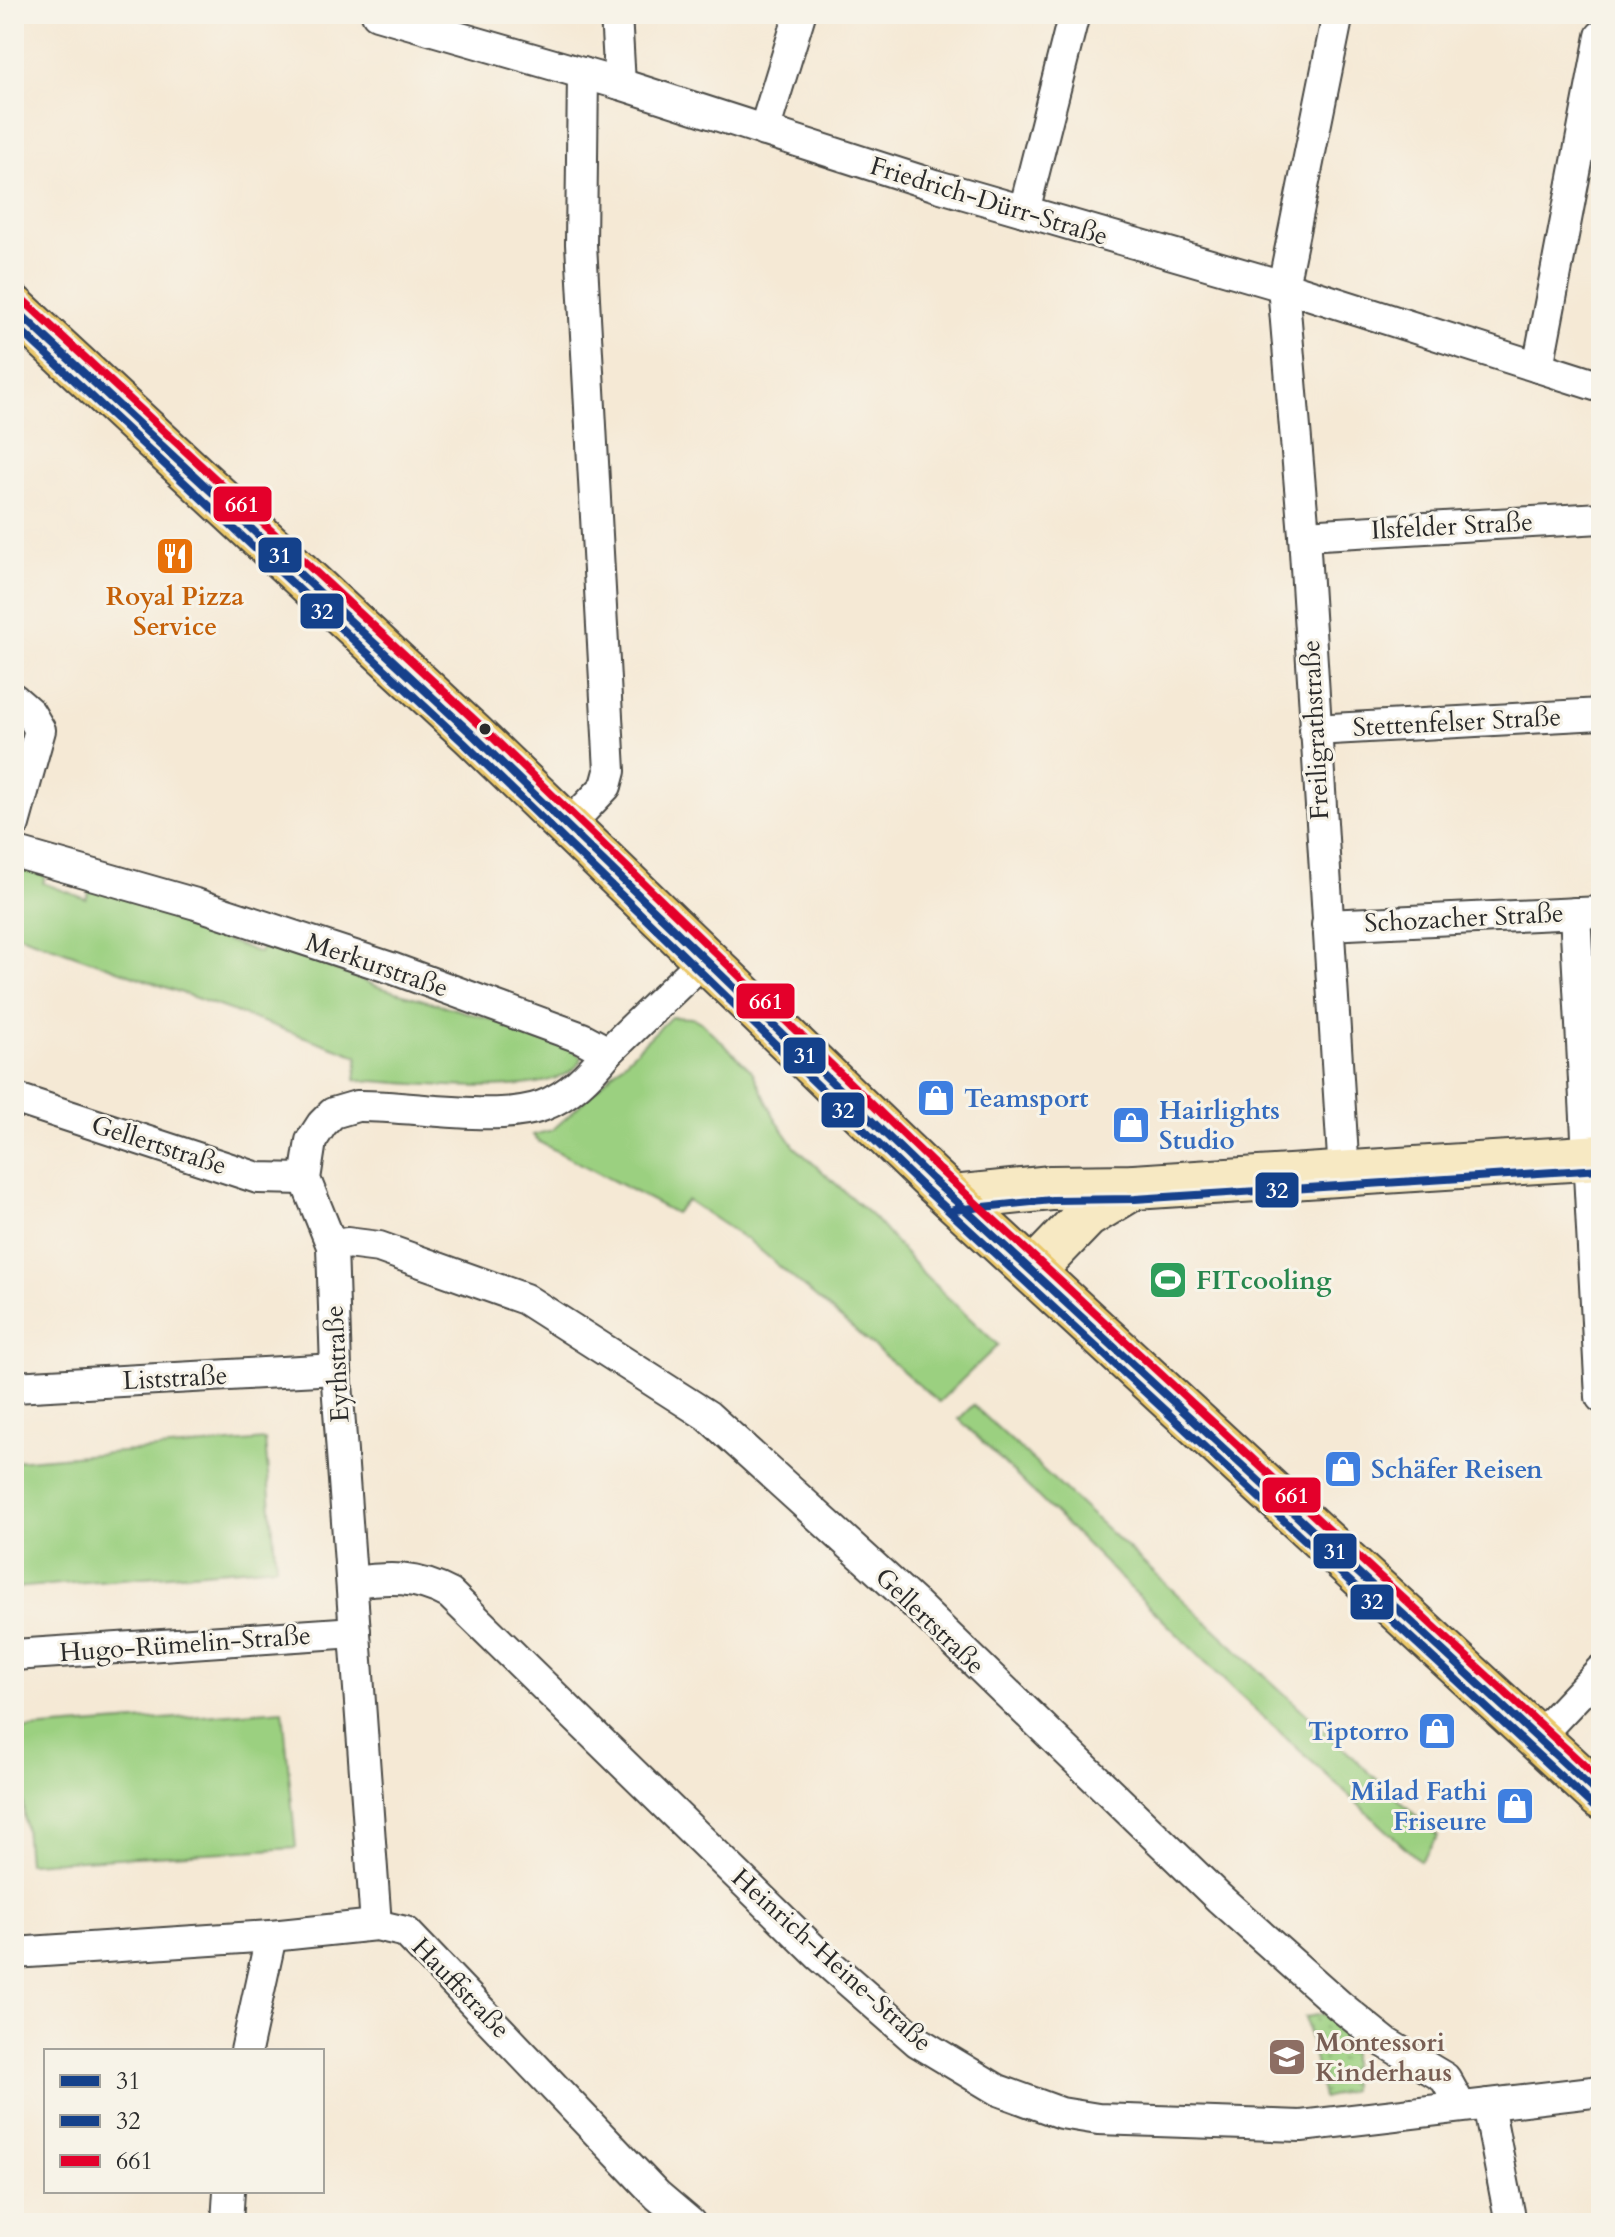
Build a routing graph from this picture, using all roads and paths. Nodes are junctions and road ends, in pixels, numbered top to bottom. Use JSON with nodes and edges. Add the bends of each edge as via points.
{"nodes":[{"id":1,"x":377,"y":14,"type":"edge"},
{"id":2,"x":616,"y":14,"type":"edge"},
{"id":3,"x":800,"y":14,"type":"edge"},
{"id":4,"x":1074,"y":14,"type":"edge"},
{"id":5,"x":1338,"y":14,"type":"edge"},
{"id":6,"x":1601,"y":36,"type":"edge"},
{"id":7,"x":583,"y":73,"type":"junction"},
{"id":8,"x":620,"y":84,"type":"junction"},
{"id":9,"x":764,"y":131,"type":"junction"},
{"id":10,"x":1024,"y":211,"type":"junction"},
{"id":11,"x":1283,"y":286,"type":"junction"},
{"id":12,"x":14,"y":308,"type":"edge"},
{"id":13,"x":1538,"y":367,"type":"junction"},
{"id":14,"x":1601,"y":387,"type":"edge"},
{"id":15,"x":1601,"y":518,"type":"edge"},
{"id":16,"x":1304,"y":535,"type":"junction"},
{"id":17,"x":14,"y":699,"type":"edge"},
{"id":18,"x":1601,"y":714,"type":"edge"},
{"id":19,"x":1314,"y":730,"type":"junction"},
{"id":20,"x":14,"y":824,"type":"edge"},
{"id":21,"x":567,"y":827,"type":"junction"},
{"id":22,"x":14,"y":852,"type":"edge"},
{"id":23,"x":1588,"y":912,"type":"edge"},
{"id":24,"x":1327,"y":925,"type":"junction"},
{"id":25,"x":705,"y":959,"type":"junction"},
{"id":26,"x":608,"y":1052,"type":"junction"},
{"id":27,"x":14,"y":1098,"type":"edge"},
{"id":28,"x":1595,"y":1157,"type":"edge"},
{"id":29,"x":1344,"y":1174,"type":"junction"},
{"id":30,"x":305,"y":1179,"type":"junction"},
{"id":31,"x":1134,"y":1187,"type":"junction"},
{"id":32,"x":953,"y":1198,"type":"junction"},
{"id":33,"x":332,"y":1246,"type":"junction"},
{"id":34,"x":1033,"y":1271,"type":"junction"},
{"id":35,"x":336,"y":1369,"type":"junction"},
{"id":36,"x":14,"y":1387,"type":"edge"},
{"id":37,"x":1601,"y":1397,"type":"edge"},
{"id":38,"x":353,"y":1582,"type":"junction"},
{"id":39,"x":355,"y":1632,"type":"junction"},
{"id":40,"x":14,"y":1655,"type":"edge"},
{"id":41,"x":1601,"y":1670,"type":"edge"},
{"id":42,"x":1536,"y":1739,"type":"junction"},
{"id":43,"x":1601,"y":1797,"type":"edge"},
{"id":44,"x":376,"y":1925,"type":"junction"},
{"id":45,"x":271,"y":1936,"type":"junction"},
{"id":46,"x":14,"y":1953,"type":"edge"},
{"id":47,"x":246,"y":2049,"type":"edge"},
{"id":48,"x":1601,"y":2091,"type":"edge"},
{"id":49,"x":1474,"y":2104,"type":"junction"},
{"id":50,"x":229,"y":2193,"type":"edge"},
{"id":51,"x":654,"y":2209,"type":"edge"},
{"id":52,"x":227,"y":2223,"type":"edge"},
{"id":53,"x":690,"y":2223,"type":"edge"},
{"id":54,"x":1511,"y":2223,"type":"edge"}],
"edges":[{"from":1,"to":7,"type":"street","name":"Friedrich-Dürr-Straße"},
{"from":2,"to":8,"type":"street"},
{"from":3,"to":9,"type":"street"},
{"from":4,"to":10,"type":"street"},
{"from":5,"to":11,"type":"street","name":"Freiligrathstraße"},
{"from":6,"to":13,"type":"street"},
{"from":7,"to":8,"type":"street","name":"Friedrich-Dürr-Straße"},
{"from":7,"to":21,"type":"street","via":[[581,244],[610,771],[606,786]]},
{"from":8,"to":9,"type":"street","name":"Friedrich-Dürr-Straße"},
{"from":9,"to":10,"type":"street","name":"Friedrich-Dürr-Straße"},
{"from":10,"to":11,"type":"street","name":"Friedrich-Dürr-Straße"},
{"from":11,"to":13,"type":"street","name":"Friedrich-Dürr-Straße"},
{"from":11,"to":16,"type":"street","name":"Freiligrathstraße"},
{"from":12,"to":21,"type":"main road"},
{"from":13,"to":14,"type":"street","name":"Friedrich-Dürr-Straße"},
{"from":15,"to":16,"type":"street","name":"Ilsfelder Straße"},
{"from":16,"to":19,"type":"street","name":"Freiligrathstraße"},
{"from":17,"to":20,"type":"street","via":[[40,730]]},
{"from":18,"to":19,"type":"street","name":"Stettenfelser Straße"},
{"from":19,"to":24,"type":"street","name":"Freiligrathstraße"},
{"from":21,"to":25,"type":"main road"},
{"from":22,"to":26,"type":"street","name":"Merkurstraße","via":[[394,969]]},
{"from":23,"to":24,"type":"street","name":"Schozacher Straße"},
{"from":23,"to":28,"type":"street"},
{"from":24,"to":29,"type":"street","name":"Freiligrathstraße"},
{"from":25,"to":26,"type":"street"},
{"from":25,"to":32,"type":"main road"},
{"from":26,"to":30,"type":"street","via":[[578,1084],[528,1110],[343,1108],[311,1141]]},
{"from":27,"to":30,"type":"street","name":"Gellertstraße","via":[[258,1178]]},
{"from":28,"to":29,"type":"street"},
{"from":28,"to":37,"type":"street"},
{"from":29,"to":31,"type":"street"},
{"from":30,"to":33,"type":"street","name":"Eythstraße"},
{"from":31,"to":32,"type":"street","via":[[1051,1188]]},
{"from":31,"to":34,"type":"street","via":[[1086,1216]]},
{"from":32,"to":34,"type":"main road"},
{"from":33,"to":35,"type":"street","name":"Eythstraße"},
{"from":33,"to":49,"type":"street","name":"Gellertstraße","via":[[379,1247],[525,1299],[708,1416],[915,1604],[1219,1898],[1374,2034],[1445,2078]]},
{"from":34,"to":42,"type":"main road"},
{"from":35,"to":36,"type":"street","name":"Liststraße"},
{"from":35,"to":38,"type":"street","name":"Eythstraße"},
{"from":38,"to":39,"type":"street","name":"Eythstraße"},
{"from":38,"to":49,"type":"street","name":"Heinrich-Heine-Straße","via":[[403,1578],[450,1594],[820,1956],[918,2042],[998,2090],[1061,2113],[1198,2124],[1301,2126]]},
{"from":39,"to":40,"type":"street","name":"Hugo-Rümelin-Straße"},
{"from":39,"to":44,"type":"street","name":"Eythstraße"},
{"from":41,"to":42,"type":"street"},
{"from":42,"to":43,"type":"main road"},
{"from":44,"to":45,"type":"street","name":"Hauffstraße"},
{"from":44,"to":51,"type":"street","name":"Hauffstraße","via":[[406,1932]]},
{"from":45,"to":46,"type":"street","name":"Hauffstraße"},
{"from":45,"to":47,"type":"street"},
{"from":48,"to":49,"type":"street","name":"Heinrich-Heine-Straße"},
{"from":49,"to":54,"type":"street"},
{"from":50,"to":52,"type":"street"},
{"from":51,"to":53,"type":"street","name":"Hauffstraße"}]}
